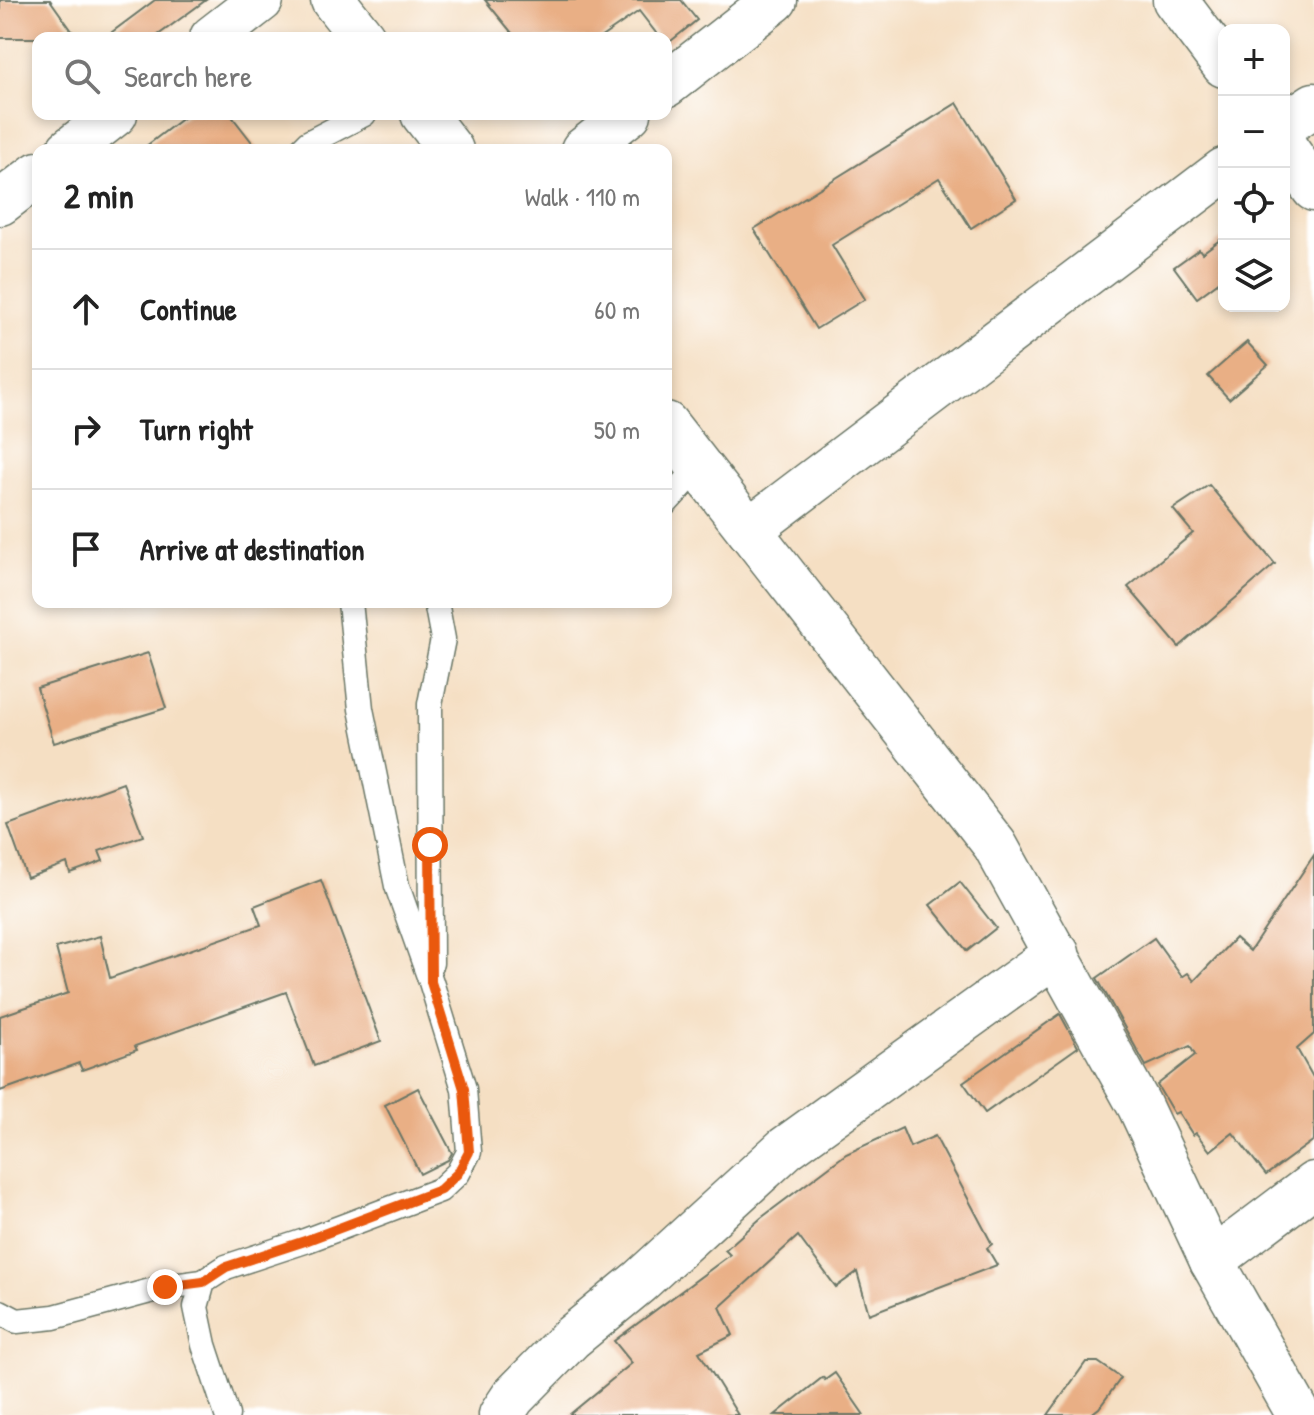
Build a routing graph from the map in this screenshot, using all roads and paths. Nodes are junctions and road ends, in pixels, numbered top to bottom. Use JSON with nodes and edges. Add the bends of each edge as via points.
{"nodes":[{"id":1,"x":261,"y":0,"type":"edge"},
{"id":2,"x":333,"y":0,"type":"edge"},
{"id":3,"x":775,"y":0,"type":"edge"},
{"id":4,"x":1175,"y":0,"type":"edge"},
{"id":5,"x":220,"y":32,"type":"edge"},
{"id":6,"x":358,"y":32,"type":"edge"},
{"id":7,"x":1218,"y":57,"type":"edge"},
{"id":8,"x":672,"y":80,"type":"edge"},
{"id":9,"x":1314,"y":105,"type":"edge"},
{"id":10,"x":107,"y":120,"type":"edge"},
{"id":11,"x":352,"y":120,"type":"edge"},
{"id":12,"x":428,"y":120,"type":"edge"},
{"id":13,"x":621,"y":120,"type":"edge"},
{"id":14,"x":1290,"y":121,"type":"edge"},
{"id":15,"x":77,"y":144,"type":"edge"},
{"id":16,"x":307,"y":144,"type":"edge"},
{"id":17,"x":446,"y":144,"type":"edge"},
{"id":18,"x":591,"y":144,"type":"edge"},
{"id":19,"x":1290,"y":155,"type":"edge"},
{"id":20,"x":1218,"y":175,"type":"edge"},
{"id":21,"x":32,"y":179,"type":"edge"},
{"id":22,"x":1314,"y":189,"type":"edge"},
{"id":23,"x":0,"y":203,"type":"edge"},
{"id":24,"x":672,"y":432,"type":"edge"},
{"id":25,"x":699,"y":467,"type":"junction"},
{"id":26,"x":672,"y":496,"type":"edge"},
{"id":27,"x":749,"y":530,"type":"junction"},
{"id":28,"x":351,"y":608,"type":"edge"},
{"id":29,"x":437,"y":608,"type":"edge"},
{"id":30,"x":1057,"y":953,"type":"junction"},
{"id":31,"x":431,"y":982,"type":"junction"},
{"id":32,"x":1314,"y":1184,"type":"edge"},
{"id":33,"x":1212,"y":1261,"type":"junction"},
{"id":34,"x":203,"y":1282,"type":"junction"},
{"id":35,"x":0,"y":1312,"type":"edge"},
{"id":36,"x":227,"y":1415,"type":"edge"},
{"id":37,"x":501,"y":1415,"type":"edge"},
{"id":38,"x":1299,"y":1415,"type":"edge"}],
"edges":[{"from":1,"to":5,"type":"street"},
{"from":2,"to":6,"type":"street"},
{"from":3,"to":8,"type":"street"},
{"from":4,"to":7,"type":"street"},
{"from":9,"to":14,"type":"street"},
{"from":10,"to":15,"type":"street"},
{"from":11,"to":16,"type":"lane"},
{"from":12,"to":17,"type":"street"},
{"from":13,"to":18,"type":"street"},
{"from":19,"to":22,"type":"street"},
{"from":20,"to":27,"type":"street"},
{"from":21,"to":23,"type":"street"},
{"from":24,"to":25,"type":"street"},
{"from":25,"to":26,"type":"lane"},
{"from":25,"to":27,"type":"street"},
{"from":27,"to":30,"type":"street","via":[[995,845]]},
{"from":28,"to":31,"type":"lane","via":[[361,709],[397,886]]},
{"from":29,"to":31,"type":"lane","via":[[443,639],[430,704]]},
{"from":30,"to":33,"type":"street","via":[[1139,1105]]},
{"from":30,"to":37,"type":"street","via":[[786,1148],[571,1338]]},
{"from":31,"to":34,"type":"lane","via":[[464,1089],[469,1152],[458,1173],[440,1190],[226,1267]]},
{"from":32,"to":33,"type":"street"},
{"from":33,"to":38,"type":"street"},
{"from":34,"to":35,"type":"lane","via":[[54,1317],[17,1321]]},
{"from":34,"to":36,"type":"lane","via":[[196,1307]]}]}
